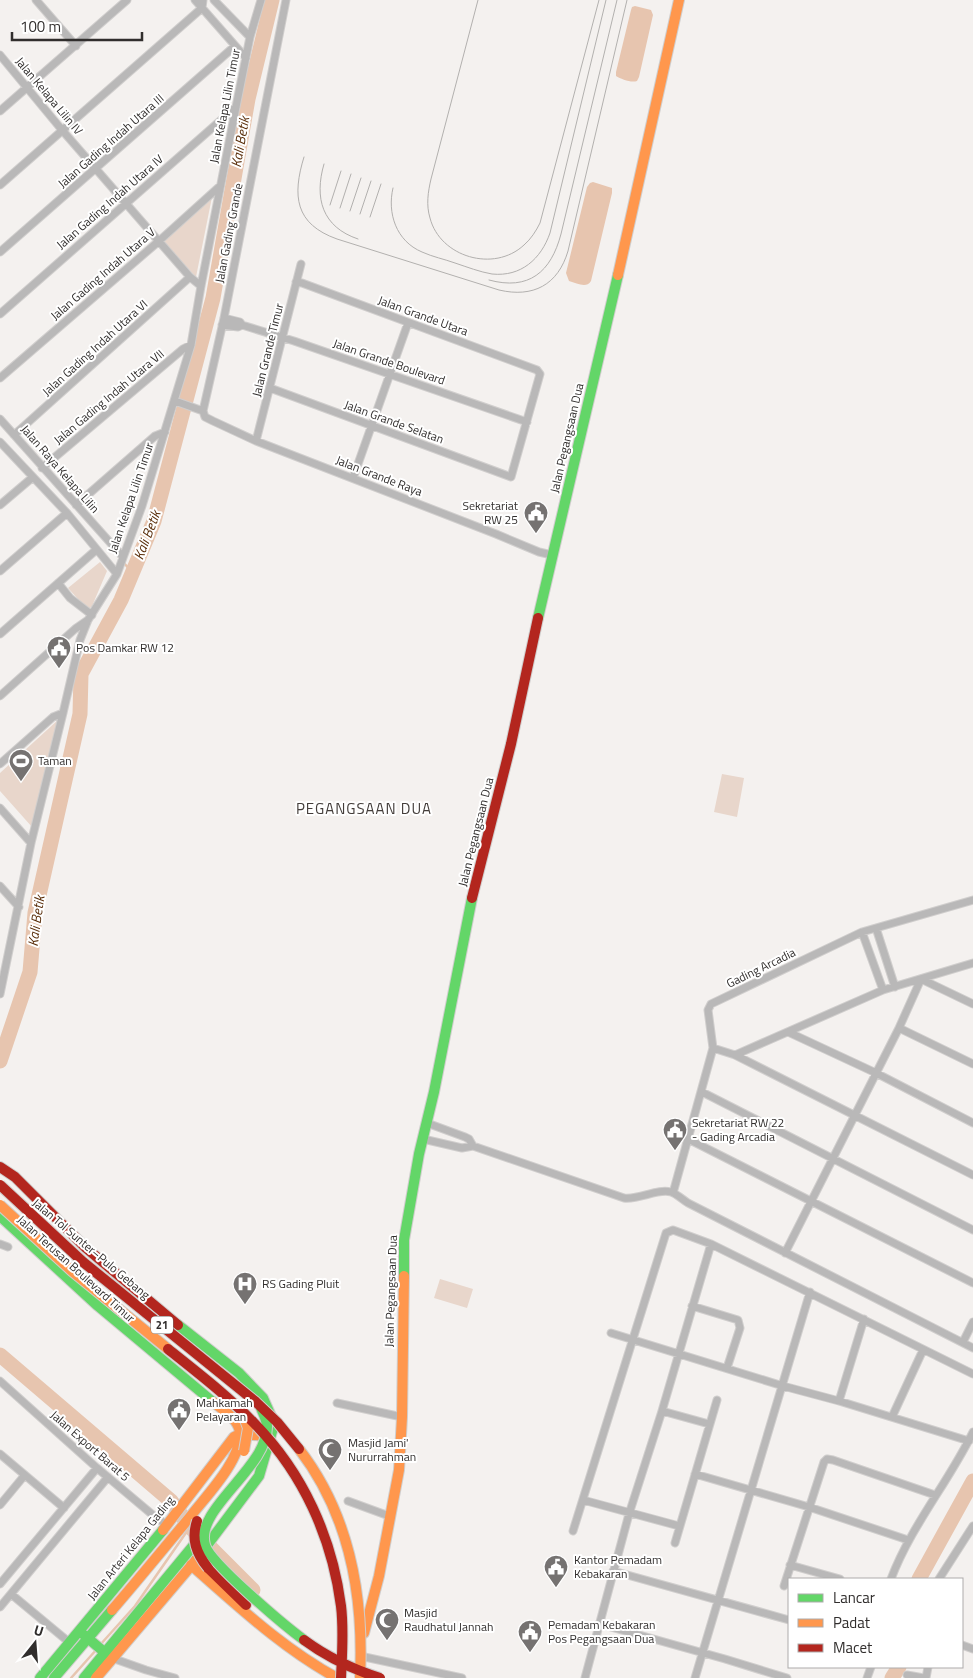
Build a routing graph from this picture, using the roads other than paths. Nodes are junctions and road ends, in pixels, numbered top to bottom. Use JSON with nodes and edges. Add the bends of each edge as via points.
{"nodes":[{"id":1,"x":36,"y":0,"type":"edge"},
{"id":2,"x":195,"y":0,"type":"edge"},
{"id":3,"x":203,"y":0,"type":"edge"},
{"id":4,"x":214,"y":0,"type":"edge"},
{"id":5,"x":261,"y":0,"type":"edge"},
{"id":6,"x":286,"y":0,"type":"edge"},
{"id":7,"x":679,"y":0,"type":"edge"},
{"id":8,"x":122,"y":2,"type":"edge"},
{"id":9,"x":202,"y":8,"type":"junction"},
{"id":10,"x":250,"y":37,"type":"junction"},
{"id":11,"x":76,"y":46,"type":"junction"},
{"id":12,"x":235,"y":46,"type":"junction"},
{"id":13,"x":0,"y":55,"type":"edge"},
{"id":14,"x":246,"y":58,"type":"junction"},
{"id":15,"x":26,"y":87,"type":"junction"},
{"id":16,"x":236,"y":107,"type":"junction"},
{"id":17,"x":0,"y":111,"type":"edge"},
{"id":18,"x":62,"y":130,"type":"junction"},
{"id":19,"x":97,"y":169,"type":"junction"},
{"id":20,"x":0,"y":185,"type":"edge"},
{"id":21,"x":220,"y":186,"type":"junction"},
{"id":22,"x":127,"y":203,"type":"junction"},
{"id":23,"x":159,"y":241,"type":"junction"},
{"id":24,"x":0,"y":252,"type":"edge"},
{"id":25,"x":301,"y":264,"type":"dead end"},
{"id":26,"x":190,"y":277,"type":"junction"},
{"id":27,"x":296,"y":282,"type":"junction"},
{"id":28,"x":201,"y":286,"type":"junction"},
{"id":29,"x":0,"y":314,"type":"edge"},
{"id":30,"x":223,"y":321,"type":"junction"},
{"id":31,"x":408,"y":323,"type":"junction"},
{"id":32,"x":282,"y":336,"type":"junction"},
{"id":33,"x":191,"y":345,"type":"junction"},
{"id":34,"x":389,"y":374,"type":"junction"},
{"id":35,"x":0,"y":378,"type":"edge"},
{"id":36,"x":270,"y":388,"type":"junction"},
{"id":37,"x":176,"y":403,"type":"junction"},
{"id":38,"x":202,"y":410,"type":"junction"},
{"id":39,"x":527,"y":422,"type":"junction"},
{"id":40,"x":2,"y":424,"type":"edge"},
{"id":41,"x":371,"y":425,"type":"junction"},
{"id":42,"x":166,"y":430,"type":"junction"},
{"id":43,"x":14,"y":435,"type":"junction"},
{"id":44,"x":0,"y":442,"type":"edge"},
{"id":45,"x":256,"y":442,"type":"junction"},
{"id":46,"x":42,"y":468,"type":"junction"},
{"id":47,"x":33,"y":477,"type":"junction"},
{"id":48,"x":353,"y":478,"type":"junction"},
{"id":49,"x":76,"y":505,"type":"junction"},
{"id":50,"x":0,"y":506,"type":"edge"},
{"id":51,"x":66,"y":513,"type":"junction"},
{"id":52,"x":96,"y":550,"type":"junction"},
{"id":53,"x":552,"y":555,"type":"junction"},
{"id":54,"x":122,"y":558,"type":"junction"},
{"id":55,"x":0,"y":571,"type":"edge"},
{"id":56,"x":118,"y":572,"type":"junction"},
{"id":57,"x":58,"y":583,"type":"junction"},
{"id":58,"x":90,"y":618,"type":"junction"},
{"id":59,"x":0,"y":634,"type":"edge"},
{"id":60,"x":0,"y":696,"type":"edge"},
{"id":61,"x":63,"y":713,"type":"junction"},
{"id":62,"x":0,"y":764,"type":"edge"},
{"id":63,"x":0,"y":808,"type":"edge"},
{"id":64,"x":31,"y":843,"type":"junction"},
{"id":65,"x":0,"y":886,"type":"edge"},
{"id":66,"x":973,"y":900,"type":"edge"},
{"id":67,"x":19,"y":907,"type":"junction"},
{"id":68,"x":876,"y":928,"type":"junction"},
{"id":69,"x":862,"y":932,"type":"junction"},
{"id":70,"x":973,"y":963,"type":"edge"},
{"id":71,"x":2,"y":972,"type":"edge"},
{"id":72,"x":921,"y":979,"type":"junction"},
{"id":73,"x":895,"y":987,"type":"junction"},
{"id":74,"x":883,"y":990,"type":"junction"},
{"id":75,"x":0,"y":994,"type":"edge"},
{"id":76,"x":973,"y":1004,"type":"edge"},
{"id":77,"x":899,"y":1028,"type":"junction"},
{"id":78,"x":788,"y":1032,"type":"junction"},
{"id":79,"x":712,"y":1048,"type":"junction"},
{"id":80,"x":735,"y":1055,"type":"junction"},
{"id":81,"x":973,"y":1064,"type":"edge"},
{"id":82,"x":876,"y":1073,"type":"junction"},
{"id":83,"x":702,"y":1092,"type":"junction"},
{"id":84,"x":854,"y":1117,"type":"junction"},
{"id":85,"x":428,"y":1120,"type":"junction"},
{"id":86,"x":973,"y":1123,"type":"edge"},
{"id":87,"x":424,"y":1139,"type":"junction"},
{"id":88,"x":688,"y":1140,"type":"junction"},
{"id":89,"x":473,"y":1146,"type":"junction"},
{"id":90,"x":833,"y":1159,"type":"junction"},
{"id":91,"x":0,"y":1168,"type":"edge"},
{"id":92,"x":973,"y":1175,"type":"edge"},
{"id":93,"x":0,"y":1178,"type":"edge"},
{"id":94,"x":0,"y":1185,"type":"edge"},
{"id":95,"x":673,"y":1192,"type":"junction"},
{"id":96,"x":811,"y":1202,"type":"junction"},
{"id":97,"x":0,"y":1204,"type":"edge"},
{"id":98,"x":0,"y":1216,"type":"edge"},
{"id":99,"x":973,"y":1230,"type":"edge"},
{"id":100,"x":0,"y":1244,"type":"edge"},
{"id":101,"x":711,"y":1244,"type":"junction"},
{"id":102,"x":8,"y":1247,"type":"dead end"},
{"id":103,"x":785,"y":1253,"type":"junction"},
{"id":104,"x":973,"y":1283,"type":"edge"},
{"id":105,"x":810,"y":1292,"type":"junction"},
{"id":106,"x":692,"y":1306,"type":"junction"},
{"id":107,"x":864,"y":1319,"type":"junction"},
{"id":108,"x":973,"y":1322,"type":"edge"},
{"id":109,"x":611,"y":1333,"type":"dead end"},
{"id":110,"x":633,"y":1339,"type":"junction"},
{"id":111,"x":963,"y":1342,"type":"junction"},
{"id":112,"x":205,"y":1345,"type":"junction"},
{"id":113,"x":973,"y":1348,"type":"edge"},
{"id":114,"x":923,"y":1350,"type":"junction"},
{"id":115,"x":679,"y":1353,"type":"junction"},
{"id":116,"x":727,"y":1368,"type":"junction"},
{"id":117,"x":973,"y":1374,"type":"edge"},
{"id":118,"x":181,"y":1376,"type":"junction"},
{"id":119,"x":0,"y":1381,"type":"edge"},
{"id":120,"x":783,"y":1386,"type":"junction"},
{"id":121,"x":717,"y":1400,"type":"dead end"},
{"id":122,"x":840,"y":1401,"type":"junction"},
{"id":123,"x":337,"y":1403,"type":"dead end"},
{"id":124,"x":662,"y":1411,"type":"junction"},
{"id":125,"x":402,"y":1418,"type":"junction"},
{"id":126,"x":892,"y":1418,"type":"junction"},
{"id":127,"x":709,"y":1424,"type":"junction"},
{"id":128,"x":973,"y":1432,"type":"edge"},
{"id":129,"x":240,"y":1434,"type":"junction"},
{"id":130,"x":271,"y":1437,"type":"junction"},
{"id":131,"x":969,"y":1441,"type":"junction"},
{"id":132,"x":0,"y":1454,"type":"edge"},
{"id":133,"x":263,"y":1462,"type":"junction"},
{"id":134,"x":97,"y":1468,"type":"junction"},
{"id":135,"x":695,"y":1474,"type":"junction"},
{"id":136,"x":24,"y":1476,"type":"junction"},
{"id":137,"x":108,"y":1477,"type":"junction"},
{"id":138,"x":751,"y":1491,"type":"junction"},
{"id":139,"x":935,"y":1495,"type":"junction"},
{"id":140,"x":348,"y":1500,"type":"dead end"},
{"id":141,"x":583,"y":1500,"type":"junction"},
{"id":142,"x":0,"y":1505,"type":"edge"},
{"id":143,"x":809,"y":1507,"type":"junction"},
{"id":144,"x":64,"y":1508,"type":"junction"},
{"id":145,"x":629,"y":1514,"type":"junction"},
{"id":146,"x":389,"y":1516,"type":"junction"},
{"id":147,"x":169,"y":1522,"type":"junction"},
{"id":148,"x":679,"y":1526,"type":"junction"},
{"id":149,"x":973,"y":1526,"type":"edge"},
{"id":150,"x":573,"y":1530,"type":"dead end"},
{"id":151,"x":908,"y":1540,"type":"junction"},
{"id":152,"x":674,"y":1543,"type":"dead end"},
{"id":153,"x":190,"y":1562,"type":"junction"},
{"id":154,"x":790,"y":1565,"type":"junction"},
{"id":155,"x":613,"y":1571,"type":"junction"},
{"id":156,"x":836,"y":1578,"type":"edge"},
{"id":157,"x":891,"y":1578,"type":"edge"},
{"id":158,"x":940,"y":1578,"type":"edge"},
{"id":159,"x":0,"y":1584,"type":"edge"},
{"id":160,"x":784,"y":1586,"type":"dead end"},
{"id":161,"x":11,"y":1594,"type":"junction"},
{"id":162,"x":719,"y":1600,"type":"junction"},
{"id":163,"x":0,"y":1607,"type":"edge"},
{"id":164,"x":788,"y":1620,"type":"edge"},
{"id":165,"x":600,"y":1624,"type":"junction"},
{"id":166,"x":83,"y":1634,"type":"junction"},
{"id":167,"x":70,"y":1643,"type":"junction"},
{"id":168,"x":104,"y":1652,"type":"junction"},
{"id":169,"x":703,"y":1653,"type":"junction"},
{"id":170,"x":358,"y":1668,"type":"edge"},
{"id":171,"x":907,"y":1677,"type":"edge"},
{"id":172,"x":40,"y":1678,"type":"edge"},
{"id":173,"x":54,"y":1678,"type":"edge"},
{"id":174,"x":84,"y":1678,"type":"edge"},
{"id":175,"x":96,"y":1678,"type":"edge"},
{"id":176,"x":175,"y":1678,"type":"edge"},
{"id":177,"x":337,"y":1678,"type":"edge"},
{"id":178,"x":341,"y":1678,"type":"edge"},
{"id":179,"x":347,"y":1678,"type":"edge"},
{"id":180,"x":380,"y":1678,"type":"edge"},
{"id":181,"x":462,"y":1678,"type":"edge"},
{"id":182,"x":585,"y":1678,"type":"edge"},
{"id":183,"x":696,"y":1678,"type":"edge"},
{"id":184,"x":787,"y":1678,"type":"edge"},
{"id":185,"x":925,"y":1678,"type":"edge"}],
"edges":[{"from":1,"to":11,"type":"street"},
{"from":2,"to":9,"type":"street"},
{"from":3,"to":9,"type":"street"},
{"from":4,"to":10,"type":"street"},
{"from":5,"to":10,"type":"street","name":"Jalan Kelapa Lilin Timur"},
{"from":6,"to":30,"type":"street","name":"Jalan Gading Grande"},
{"from":7,"to":53,"type":"main road","name":"Jalan Pegangsaan Dua"},
{"from":8,"to":11,"type":"street"},
{"from":9,"to":12,"type":"street"},
{"from":9,"to":18,"type":"street"},
{"from":10,"to":14,"type":"street","name":"Jalan Kelapa Lilin Timur"},
{"from":11,"to":15,"type":"street"},
{"from":12,"to":14,"type":"street"},
{"from":12,"to":19,"type":"street","name":"Jalan Gading Indah Utara III"},
{"from":13,"to":15,"type":"street","name":"Jalan Kelapa Lilin IV"},
{"from":14,"to":16,"type":"street","name":"Jalan Kelapa Lilin Timur"},
{"from":15,"to":17,"type":"street"},
{"from":15,"to":18,"type":"street","name":"Jalan Kelapa Lilin IV"},
{"from":16,"to":21,"type":"street","name":"Jalan Kelapa Lilin Timur"},
{"from":16,"to":22,"type":"street","name":"Jalan Gading Indah Utara IV"},
{"from":18,"to":19,"type":"street","name":"Jalan Kelapa Lilin IV"},
{"from":18,"to":20,"type":"street"},
{"from":19,"to":22,"type":"street","name":"Jalan Kelapa Lilin IV"},
{"from":19,"to":24,"type":"street","name":"Jalan Gading Indah Utara III"},
{"from":21,"to":23,"type":"street","name":"Jalan Gading Indah Utara V"},
{"from":21,"to":28,"type":"street","name":"Jalan Kelapa Lilin Timur"},
{"from":22,"to":23,"type":"street","name":"Jalan Kelapa Lilin IV"},
{"from":22,"to":29,"type":"street","name":"Jalan Gading Indah Utara IV"},
{"from":23,"to":26,"type":"street","name":"Jalan Kelapa Lilin IV"},
{"from":23,"to":35,"type":"street","name":"Jalan Gading Indah Utara V"},
{"from":25,"to":27,"type":"street","name":"Jalan Grande Timur"},
{"from":26,"to":28,"type":"street","name":"Jalan Kelapa Lilin IV"},
{"from":26,"to":43,"type":"street","name":"Jalan Gading Indah Utara VI"},
{"from":27,"to":31,"type":"street","name":"Jalan Grande Utara"},
{"from":27,"to":32,"type":"street","name":"Jalan Grande Timur"},
{"from":28,"to":33,"type":"street","name":"Jalan Kelapa Lilin Timur"},
{"from":30,"to":32,"type":"street","name":"Jalan Grande Boulevard"},
{"from":30,"to":38,"type":"street","name":"Jalan Gading Grande"},
{"from":31,"to":34,"type":"street"},
{"from":31,"to":39,"type":"street","name":"Jalan Grande Utara","via":[[537,370],[540,374]]},
{"from":32,"to":34,"type":"street","name":"Jalan Grande Boulevard"},
{"from":32,"to":36,"type":"street","name":"Jalan Grande Timur"},
{"from":33,"to":37,"type":"street","name":"Jalan Kelapa Lilin Timur"},
{"from":33,"to":46,"type":"street","name":"Jalan Gading Indah Utara VII"},
{"from":34,"to":39,"type":"street","name":"Jalan Grande Boulevard"},
{"from":34,"to":41,"type":"street"},
{"from":36,"to":41,"type":"street","name":"Jalan Grande Selatan"},
{"from":36,"to":45,"type":"street","name":"Jalan Grande Timur"},
{"from":37,"to":38,"type":"street","name":"Jalan Grande Raya"},
{"from":37,"to":42,"type":"street","name":"Jalan Kelapa Lilin Timur"},
{"from":38,"to":45,"type":"street","name":"Jalan Grande Raya","via":[[208,419]]},
{"from":39,"to":41,"type":"street","name":"Jalan Grande Selatan","via":[[510,477]]},
{"from":40,"to":43,"type":"street","name":"Jalan Raya Kelapa Lilin"},
{"from":41,"to":48,"type":"street"},
{"from":42,"to":49,"type":"street"},
{"from":42,"to":54,"type":"street","name":"Jalan Kelapa Lilin Timur"},
{"from":43,"to":46,"type":"street","name":"Jalan Raya Kelapa Lilin"},
{"from":44,"to":47,"type":"street","name":"Jalan Raya Kelapa Lilin"},
{"from":45,"to":48,"type":"street","name":"Jalan Grande Raya"},
{"from":46,"to":49,"type":"street","name":"Jalan Raya Kelapa Lilin"},
{"from":47,"to":50,"type":"street"},
{"from":47,"to":51,"type":"street","name":"Jalan Raya Kelapa Lilin"},
{"from":48,"to":53,"type":"street","name":"Jalan Grande Raya"},
{"from":49,"to":54,"type":"street","name":"Jalan Raya Kelapa Lilin"},
{"from":51,"to":52,"type":"street","name":"Jalan Raya Kelapa Lilin"},
{"from":51,"to":55,"type":"street"},
{"from":52,"to":56,"type":"street","name":"Jalan Raya Kelapa Lilin"},
{"from":52,"to":57,"type":"street"},
{"from":53,"to":85,"type":"main road","name":"Jalan Pegangsaan Dua","via":[[511,744],[469,910]]},
{"from":54,"to":56,"type":"street","name":"Jalan Kelapa Lilin Timur"},
{"from":56,"to":58,"type":"street","name":"Jalan Kelapa Lilin Timur"},
{"from":57,"to":58,"type":"street"},
{"from":57,"to":59,"type":"street"},
{"from":58,"to":60,"type":"street"},
{"from":58,"to":61,"type":"street","name":"Jalan Kelapa Lilin Timur","via":[[80,640]]},
{"from":61,"to":62,"type":"street","via":[[53,717]]},
{"from":61,"to":64,"type":"street","name":"Jalan Kelapa Lilin Timur"},
{"from":63,"to":64,"type":"street"},
{"from":64,"to":67,"type":"street","name":"Jalan Kelapa Lilin Timur"},
{"from":65,"to":67,"type":"street"},
{"from":66,"to":68,"type":"street","name":"Gading Arcadia"},
{"from":67,"to":71,"type":"street","name":"Jalan Kelapa Lilin Timur"},
{"from":68,"to":69,"type":"street","name":"Gading Arcadia"},
{"from":68,"to":73,"type":"street"},
{"from":69,"to":74,"type":"street"},
{"from":69,"to":79,"type":"street","name":"Gading Arcadia","via":[[711,1004],[708,1010]]},
{"from":70,"to":72,"type":"street"},
{"from":71,"to":75,"type":"street","name":"Jalan Kelapa Lilin Timur"},
{"from":72,"to":73,"type":"street"},
{"from":72,"to":76,"type":"street"},
{"from":72,"to":77,"type":"street"},
{"from":73,"to":74,"type":"street"},
{"from":74,"to":78,"type":"street"},
{"from":77,"to":81,"type":"street"},
{"from":77,"to":82,"type":"street"},
{"from":78,"to":80,"type":"street"},
{"from":78,"to":82,"type":"street"},
{"from":79,"to":80,"type":"street"},
{"from":79,"to":83,"type":"street","name":"Gading Arcadia"},
{"from":80,"to":84,"type":"street"},
{"from":82,"to":84,"type":"street"},
{"from":82,"to":86,"type":"street"},
{"from":83,"to":88,"type":"street","name":"Gading Arcadia"},
{"from":83,"to":90,"type":"street"},
{"from":84,"to":90,"type":"street"},
{"from":84,"to":92,"type":"street"},
{"from":85,"to":87,"type":"main road","name":"Jalan Pegangsaan Dua"},
{"from":85,"to":89,"type":"street","via":[[466,1137]]},
{"from":87,"to":89,"type":"street","via":[[462,1148]]},
{"from":87,"to":125,"type":"main road","name":"Jalan Pegangsaan Dua","via":[[404,1240]]},
{"from":88,"to":95,"type":"street","name":"Gading Arcadia"},
{"from":88,"to":96,"type":"street"},
{"from":89,"to":95,"type":"street","via":[[624,1198]]},
{"from":90,"to":96,"type":"street"},
{"from":90,"to":99,"type":"street"},
{"from":91,"to":112,"type":"main road","name":"Jalan Terusan Boulevard Timur","via":[[14,1177],[86,1248]]},
{"from":93,"to":180,"type":"main road","bridge":true,"via":[[88,1263],[224,1374],[262,1410],[267,1426],[265,1442],[207,1525],[206,1546],[222,1568],[305,1642],[350,1668]]},
{"from":94,"to":170,"type":"main road","name":"Jalan Tol Sunter–Pulo Gebang","number":"21","bridge":true,"via":[[68,1249],[262,1408],[300,1450],[325,1490],[354,1566],[362,1618]]},
{"from":95,"to":103,"type":"street"},
{"from":96,"to":103,"type":"street"},
{"from":96,"to":104,"type":"street"},
{"from":97,"to":178,"type":"main road","number":"21","bridge":true,"via":[[82,1279],[226,1397],[263,1433],[291,1468],[315,1511],[334,1559],[343,1619]]},
{"from":97,"to":179,"type":"main road","bridge":true,"via":[[80,1277],[233,1402],[244,1416],[248,1432],[244,1451],[197,1521],[194,1545],[208,1568],[285,1640],[310,1659]]},
{"from":98,"to":118,"type":"main road","name":"Jalan Terusan Boulevard Timur","via":[[98,1306]]},
{"from":100,"to":102,"type":"street"},
{"from":101,"to":105,"type":"street"},
{"from":101,"to":106,"type":"street"},
{"from":101,"to":110,"type":"street","via":[[673,1230],[666,1233]]},
{"from":103,"to":111,"type":"street"},
{"from":105,"to":107,"type":"street"},
{"from":105,"to":120,"type":"street"},
{"from":106,"to":115,"type":"street"},
{"from":106,"to":116,"type":"street","via":[[740,1322]]},
{"from":107,"to":114,"type":"street"},
{"from":107,"to":122,"type":"street"},
{"from":108,"to":111,"type":"street"},
{"from":109,"to":110,"type":"street"},
{"from":110,"to":115,"type":"street"},
{"from":110,"to":141,"type":"street"},
{"from":111,"to":113,"type":"street"},
{"from":112,"to":118,"type":"main road"},
{"from":112,"to":130,"type":"main road","name":"Jalan Terusan Boulevard Timur","via":[[263,1398],[271,1416]]},
{"from":114,"to":117,"type":"street"},
{"from":114,"to":126,"type":"street"},
{"from":115,"to":116,"type":"street"},
{"from":115,"to":124,"type":"street"},
{"from":116,"to":120,"type":"street"},
{"from":118,"to":129,"type":"main road","name":"Jalan Terusan Boulevard Timur","via":[[229,1415],[236,1422]]},
{"from":119,"to":134,"type":"street","name":"Jalan Export Barat 5"},
{"from":120,"to":122,"type":"street"},
{"from":120,"to":138,"type":"street"},
{"from":121,"to":127,"type":"street"},
{"from":122,"to":126,"type":"street"},
{"from":123,"to":125,"type":"street"},
{"from":124,"to":127,"type":"street"},
{"from":124,"to":145,"type":"street"},
{"from":125,"to":146,"type":"main road","name":"Jalan Pegangsaan Dua","via":[[398,1470]]},
{"from":126,"to":131,"type":"street"},
{"from":127,"to":135,"type":"street"},
{"from":128,"to":131,"type":"street"},
{"from":129,"to":130,"type":"main road"},
{"from":129,"to":147,"type":"main road","name":"Jalan Arteri Kelapa Gading","via":[[234,1437]]},
{"from":129,"to":166,"type":"main road","name":"Jalan Arteri Kelapa Gading","via":[[220,1479],[177,1534]]},
{"from":130,"to":133,"type":"main road"},
{"from":131,"to":139,"type":"street"},
{"from":132,"to":136,"type":"street"},
{"from":133,"to":153,"type":"main road","bridge":true,"via":[[214,1518]]},
{"from":133,"to":153,"type":"main road","bridge":true,"via":[[259,1476],[210,1543]]},
{"from":134,"to":137,"type":"street","name":"Jalan Export Barat 5"},
{"from":134,"to":144,"type":"street"},
{"from":135,"to":138,"type":"street"},
{"from":135,"to":148,"type":"street"},
{"from":136,"to":142,"type":"street"},
{"from":136,"to":144,"type":"street"},
{"from":137,"to":147,"type":"street","name":"Jalan Export Barat 5","via":[[154,1516]]},
{"from":137,"to":161,"type":"street"},
{"from":138,"to":143,"type":"street"},
{"from":138,"to":162,"type":"street"},
{"from":139,"to":143,"type":"street","via":[[827,1459]]},
{"from":139,"to":151,"type":"street"},
{"from":140,"to":146,"type":"street"},
{"from":141,"to":145,"type":"street"},
{"from":141,"to":150,"type":"street"},
{"from":143,"to":151,"type":"street"},
{"from":143,"to":154,"type":"street"},
{"from":144,"to":159,"type":"street"},
{"from":145,"to":148,"type":"street"},
{"from":145,"to":155,"type":"street"},
{"from":146,"to":170,"type":"main road","name":"Jalan Pegangsaan Dua"},
{"from":147,"to":166,"type":"main road","name":"Jalan Arteri Kelapa Gading"},
{"from":148,"to":152,"type":"street"},
{"from":149,"to":158,"type":"street"},
{"from":151,"to":157,"type":"street"},
{"from":153,"to":168,"type":"main road"},
{"from":153,"to":177,"type":"main road","via":[[280,1644],[312,1666]]},
{"from":154,"to":156,"type":"street"},
{"from":154,"to":160,"type":"street"},
{"from":155,"to":162,"type":"street"},
{"from":155,"to":165,"type":"street"},
{"from":161,"to":163,"type":"street"},
{"from":161,"to":167,"type":"street"},
{"from":162,"to":164,"type":"street"},
{"from":162,"to":169,"type":"street"},
{"from":165,"to":169,"type":"street"},
{"from":165,"to":182,"type":"street"},
{"from":166,"to":167,"type":"main road","name":"Jalan Arteri Kelapa Gading"},
{"from":166,"to":168,"type":"main road"},
{"from":166,"to":173,"type":"main road","name":"Jalan Arteri Kelapa Gading"},
{"from":167,"to":172,"type":"main road","name":"Jalan Arteri Kelapa Gading"},
{"from":168,"to":174,"type":"main road"},
{"from":168,"to":175,"type":"main road"},
{"from":168,"to":176,"type":"street"},
{"from":169,"to":183,"type":"street"},
{"from":169,"to":184,"type":"street"},
{"from":170,"to":181,"type":"street"},
{"from":171,"to":185,"type":"street"}]}
